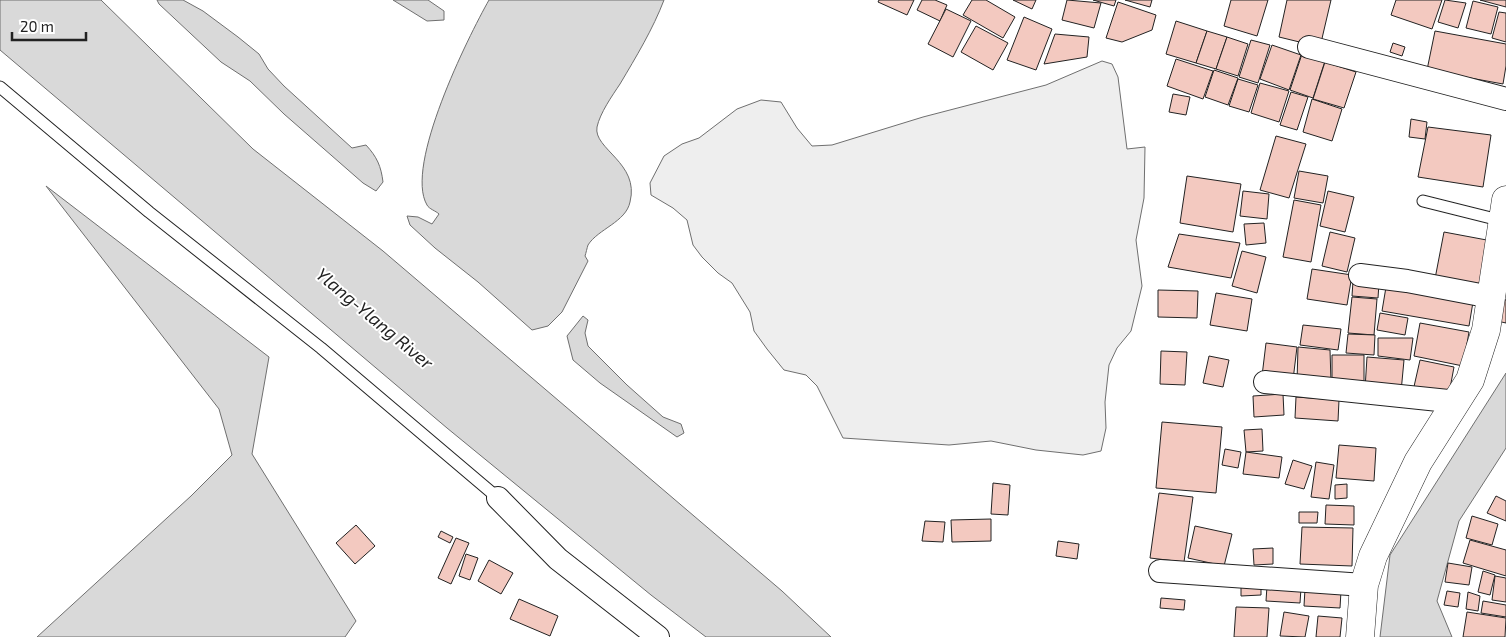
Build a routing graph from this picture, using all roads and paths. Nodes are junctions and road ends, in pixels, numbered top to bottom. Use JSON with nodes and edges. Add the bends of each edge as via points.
{"nodes":[{"id":1,"x":1309,"y":47,"type":"dead end"},
{"id":2,"x":0,"y":86,"type":"edge"},
{"id":3,"x":1506,"y":99,"type":"edge"},
{"id":4,"x":1423,"y":201,"type":"dead end"},
{"id":5,"x":1504,"y":211,"type":"edge"},
{"id":6,"x":1360,"y":275,"type":"dead end"},
{"id":7,"x":1491,"y":298,"type":"junction"},
{"id":8,"x":1265,"y":382,"type":"dead end"},
{"id":9,"x":1458,"y":402,"type":"junction"},
{"id":10,"x":498,"y":498,"type":"joint"},
{"id":11,"x":1160,"y":570,"type":"dead end"},
{"id":12,"x":1364,"y":585,"type":"junction"},
{"id":13,"x":658,"y":637,"type":"edge"},
{"id":14,"x":1360,"y":637,"type":"edge"}],
"edges":[{"from":1,"to":3,"type":"street"},
{"from":2,"to":10,"type":"lane","via":[[148,212],[320,348]]},
{"from":4,"to":5,"type":"lane"},
{"from":5,"to":7,"type":"street"},
{"from":6,"to":7,"type":"street"},
{"from":7,"to":9,"type":"street","via":[[1486,330],[1470,380]]},
{"from":8,"to":9,"type":"street"},
{"from":9,"to":12,"type":"street","via":[[1418,462],[1373,556]]},
{"from":10,"to":13,"type":"street","via":[[558,560]]},
{"from":11,"to":12,"type":"street"},
{"from":12,"to":14,"type":"street"}]}
